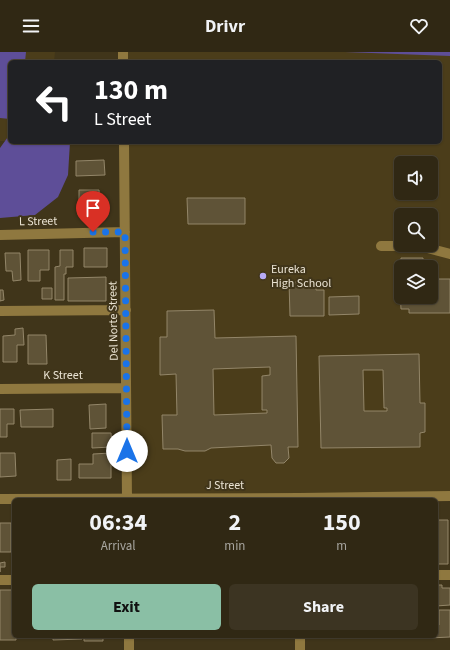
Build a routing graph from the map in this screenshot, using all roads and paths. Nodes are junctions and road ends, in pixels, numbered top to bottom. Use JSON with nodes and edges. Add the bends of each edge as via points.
{"nodes":[{"id":1,"x":124,"y":144,"type":"edge"},
{"id":2,"x":125,"y":232,"type":"junction"},
{"id":3,"x":0,"y":235,"type":"edge"},
{"id":4,"x":381,"y":246,"type":"dead end"},
{"id":5,"x":450,"y":254,"type":"edge"},
{"id":6,"x":126,"y":310,"type":"junction"},
{"id":7,"x":0,"y":311,"type":"edge"},
{"id":8,"x":126,"y":388,"type":"junction"},
{"id":9,"x":0,"y":389,"type":"edge"},
{"id":10,"x":450,"y":496,"type":"edge"},
{"id":11,"x":127,"y":498,"type":"edge"},
{"id":12,"x":349,"y":498,"type":"edge"},
{"id":13,"x":0,"y":499,"type":"edge"},
{"id":14,"x":12,"y":499,"type":"edge"},
{"id":15,"x":438,"y":575,"type":"edge"},
{"id":16,"x":450,"y":575,"type":"edge"},
{"id":17,"x":0,"y":580,"type":"edge"},
{"id":18,"x":12,"y":580,"type":"edge"},
{"id":19,"x":129,"y":638,"type":"edge"},
{"id":20,"x":300,"y":638,"type":"edge"},
{"id":21,"x":129,"y":650,"type":"edge"},
{"id":22,"x":300,"y":650,"type":"edge"}],
"edges":[{"from":1,"to":2,"type":"street","name":"Del Norte Street"},
{"from":2,"to":3,"type":"street","name":"L Street"},
{"from":2,"to":6,"type":"street","name":"Del Norte Street"},
{"from":4,"to":5,"type":"street","via":[[420,246]]},
{"from":6,"to":7,"type":"street"},
{"from":6,"to":8,"type":"street","name":"Del Norte Street"},
{"from":8,"to":9,"type":"street","name":"K Street"},
{"from":8,"to":11,"type":"street","name":"Del Norte Street"},
{"from":10,"to":12,"type":"street","name":"J Street"},
{"from":13,"to":14,"type":"street","name":"J Street"},
{"from":15,"to":16,"type":"street"},
{"from":17,"to":18,"type":"street"},
{"from":19,"to":21,"type":"street"},
{"from":20,"to":22,"type":"street"}]}
